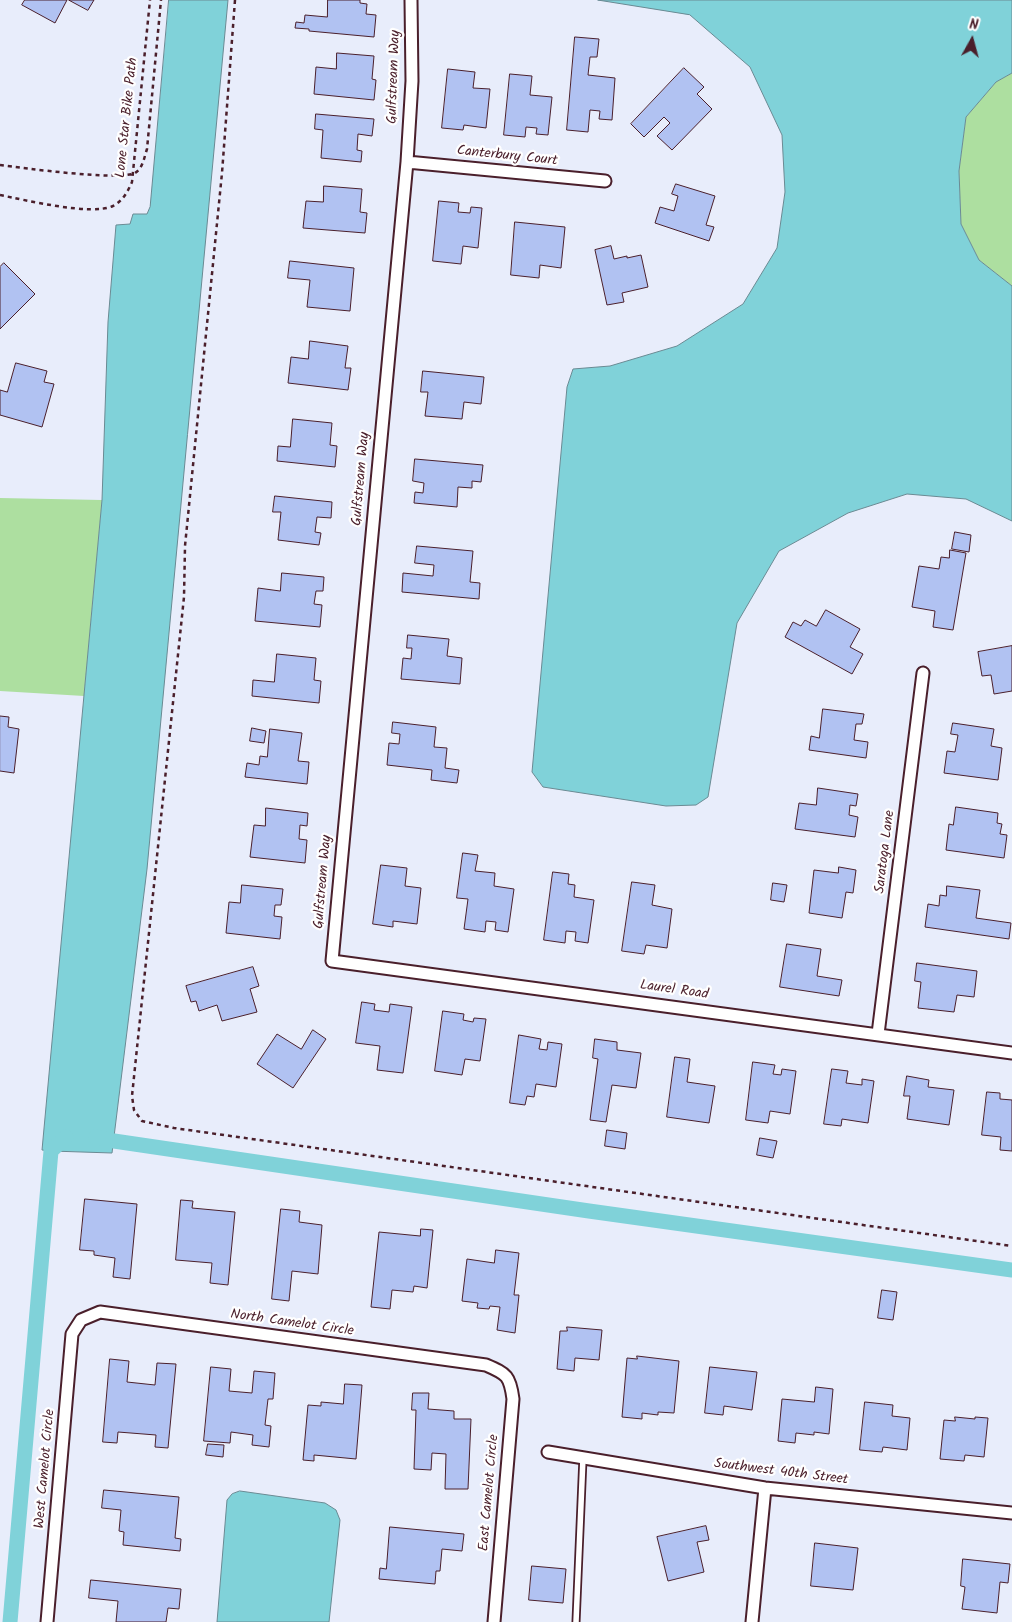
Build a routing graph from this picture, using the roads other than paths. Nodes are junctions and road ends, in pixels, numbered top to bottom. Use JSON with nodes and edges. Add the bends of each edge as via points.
{"nodes":[{"id":1,"x":411,"y":0,"type":"edge"},
{"id":2,"x":406,"y":162,"type":"junction"},
{"id":3,"x":605,"y":181,"type":"dead end"},
{"id":4,"x":923,"y":673,"type":"dead end"},
{"id":5,"x":332,"y":961,"type":"joint"},
{"id":6,"x":878,"y":1034,"type":"junction"},
{"id":7,"x":1012,"y":1053,"type":"edge"},
{"id":8,"x":81,"y":1320,"type":"joint"},
{"id":9,"x":500,"y":1371,"type":"joint"},
{"id":10,"x":548,"y":1452,"type":"dead end"},
{"id":11,"x":583,"y":1458,"type":"junction"},
{"id":12,"x":765,"y":1488,"type":"junction"},
{"id":13,"x":1012,"y":1513,"type":"edge"},
{"id":14,"x":47,"y":1622,"type":"edge"},
{"id":15,"x":494,"y":1622,"type":"edge"},
{"id":16,"x":576,"y":1622,"type":"edge"},
{"id":17,"x":752,"y":1622,"type":"edge"}],
"edges":[{"from":1,"to":2,"type":"street","name":"Gulfstream Way","via":[[412,81]]},
{"from":2,"to":3,"type":"street","name":"Canterbury Court"},
{"from":2,"to":5,"type":"street","name":"Gulfstream Way"},
{"from":4,"to":6,"type":"street","name":"Saratoga Lane"},
{"from":5,"to":6,"type":"street","name":"Laurel Road"},
{"from":6,"to":7,"type":"street","name":"Laurel Road"},
{"from":8,"to":9,"type":"street","name":"North Camelot Circle","via":[[100,1312],[486,1366]]},
{"from":8,"to":14,"type":"street","name":"West Camelot Circle","via":[[72,1334]]},
{"from":9,"to":15,"type":"street","name":"East Camelot Circle","via":[[511,1382],[513,1399]]},
{"from":10,"to":11,"type":"street","name":"Southwest 40th Street"},
{"from":11,"to":12,"type":"street","name":"Southwest 40th Street"},
{"from":11,"to":16,"type":"lane"},
{"from":12,"to":13,"type":"street","name":"Southwest 40th Street"},
{"from":12,"to":17,"type":"street"}]}
